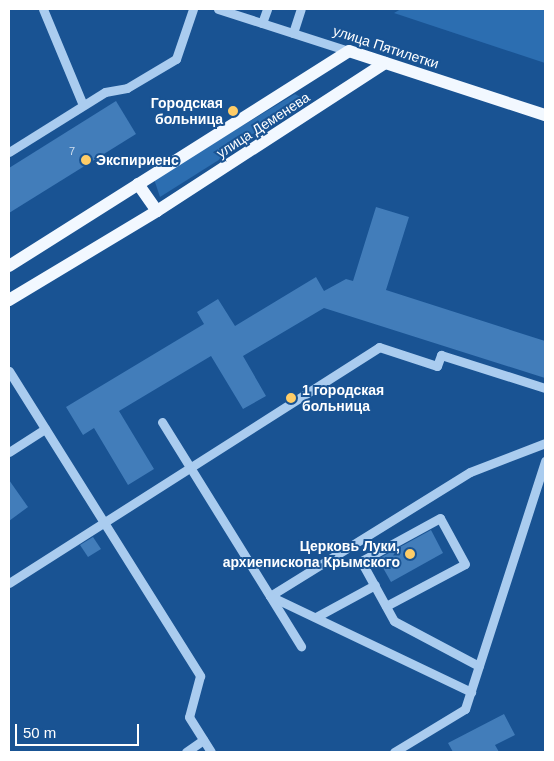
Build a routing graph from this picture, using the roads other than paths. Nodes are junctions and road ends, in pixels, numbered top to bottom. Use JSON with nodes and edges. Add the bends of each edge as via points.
{"nodes":[{"id":1,"x":43,"y":9,"type":"edge"},
{"id":2,"x":193,"y":9,"type":"edge"},
{"id":3,"x":218,"y":9,"type":"edge"},
{"id":4,"x":267,"y":9,"type":"edge"},
{"id":5,"x":301,"y":9,"type":"edge"},
{"id":6,"x":262,"y":23,"type":"junction"},
{"id":7,"x":293,"y":33,"type":"junction"},
{"id":8,"x":349,"y":51,"type":"junction"},
{"id":9,"x":386,"y":63,"type":"junction"},
{"id":10,"x":83,"y":105,"type":"junction"},
{"id":11,"x":545,"y":115,"type":"edge"},
{"id":12,"x":9,"y":152,"type":"edge"},
{"id":13,"x":138,"y":184,"type":"junction"},
{"id":14,"x":157,"y":211,"type":"junction"},
{"id":15,"x":9,"y":266,"type":"edge"},
{"id":16,"x":9,"y":300,"type":"edge"},
{"id":17,"x":9,"y":371,"type":"edge"},
{"id":18,"x":545,"y":388,"type":"edge"},
{"id":19,"x":162,"y":422,"type":"dead end"},
{"id":20,"x":45,"y":429,"type":"junction"},
{"id":21,"x":545,"y":443,"type":"edge"},
{"id":22,"x":9,"y":452,"type":"edge"},
{"id":23,"x":545,"y":461,"type":"edge"},
{"id":24,"x":191,"y":468,"type":"junction"},
{"id":25,"x":105,"y":524,"type":"junction"},
{"id":26,"x":9,"y":584,"type":"edge"},
{"id":27,"x":375,"y":585,"type":"junction"},
{"id":28,"x":270,"y":596,"type":"junction"},
{"id":29,"x":386,"y":606,"type":"junction"},
{"id":30,"x":316,"y":618,"type":"junction"},
{"id":31,"x":301,"y":646,"type":"dead end"},
{"id":32,"x":479,"y":666,"type":"junction"},
{"id":33,"x":471,"y":692,"type":"junction"},
{"id":34,"x":203,"y":740,"type":"junction"},
{"id":35,"x":186,"y":752,"type":"edge"},
{"id":36,"x":211,"y":752,"type":"edge"},
{"id":37,"x":394,"y":752,"type":"edge"}],
"edges":[{"from":1,"to":10,"type":"street"},
{"from":2,"to":10,"type":"street","via":[[176,60],[127,88],[105,92]]},
{"from":3,"to":6,"type":"street","name":"улица Пятилетки"},
{"from":4,"to":6,"type":"street"},
{"from":5,"to":7,"type":"street"},
{"from":6,"to":7,"type":"street","name":"улица Пятилетки"},
{"from":7,"to":8,"type":"street","name":"улица Пятилетки"},
{"from":8,"to":9,"type":"main road","name":"улица Пятилетки"},
{"from":8,"to":13,"type":"main road","name":"улица Деменева"},
{"from":9,"to":11,"type":"main road","name":"улица Пятилетки"},
{"from":9,"to":14,"type":"main road","name":"улица Деменева"},
{"from":10,"to":12,"type":"street"},
{"from":13,"to":14,"type":"main road"},
{"from":13,"to":15,"type":"main road","name":"улица Деменева"},
{"from":14,"to":16,"type":"main road","name":"улица Деменева"},
{"from":17,"to":20,"type":"street"},
{"from":18,"to":24,"type":"street","via":[[441,355],[437,366],[379,347]]},
{"from":19,"to":24,"type":"street"},
{"from":20,"to":22,"type":"street"},
{"from":20,"to":25,"type":"street"},
{"from":21,"to":28,"type":"street","via":[[470,472]]},
{"from":23,"to":32,"type":"street"},
{"from":24,"to":25,"type":"street"},
{"from":24,"to":28,"type":"street"},
{"from":25,"to":26,"type":"street"},
{"from":25,"to":34,"type":"street","via":[[200,676],[189,717]]},
{"from":27,"to":29,"type":"street"},
{"from":27,"to":29,"type":"street","via":[[361,561],[440,518],[465,564]]},
{"from":27,"to":30,"type":"street"},
{"from":28,"to":30,"type":"street"},
{"from":28,"to":31,"type":"street"},
{"from":29,"to":32,"type":"street","via":[[394,621]]},
{"from":30,"to":33,"type":"street"},
{"from":32,"to":33,"type":"street"},
{"from":33,"to":37,"type":"street","via":[[465,709]]},
{"from":34,"to":35,"type":"street"},
{"from":34,"to":36,"type":"street"}]}
